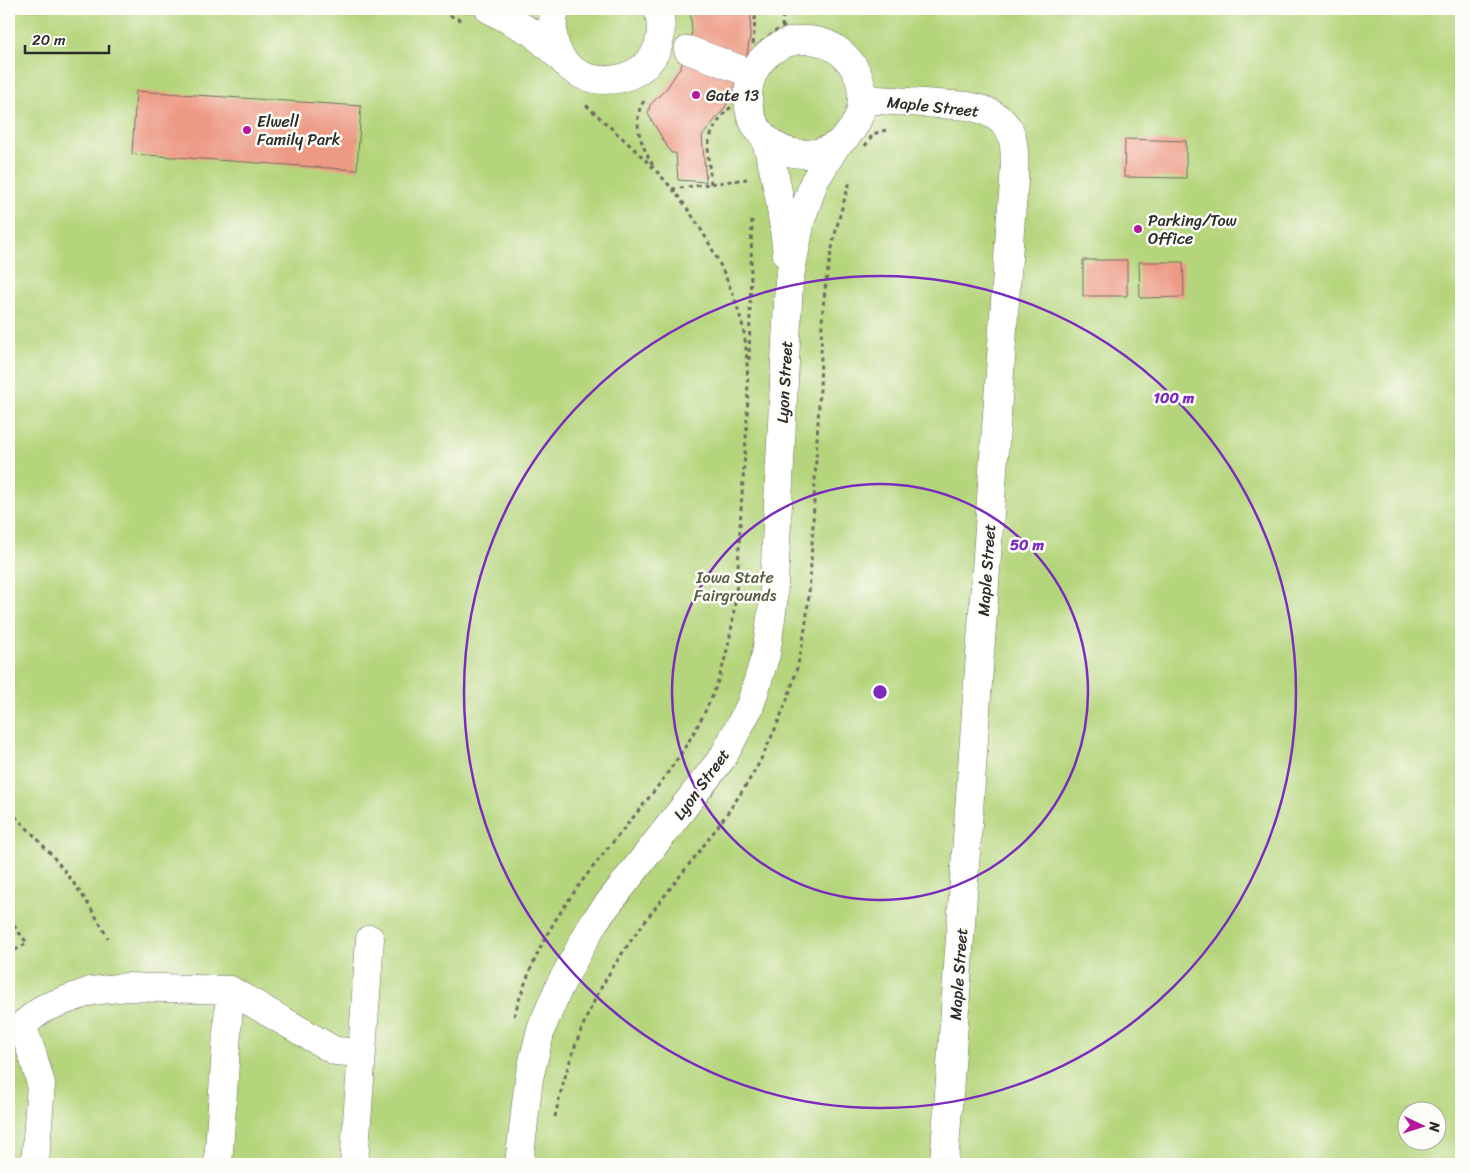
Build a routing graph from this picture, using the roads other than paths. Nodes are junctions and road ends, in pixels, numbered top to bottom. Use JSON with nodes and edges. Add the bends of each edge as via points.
{"nodes":[{"id":1,"x":489,"y":9,"type":"edge"},
{"id":2,"x":555,"y":9,"type":"edge"},
{"id":3,"x":658,"y":9,"type":"edge"},
{"id":4,"x":688,"y":50,"type":"dead end"},
{"id":5,"x":561,"y":58,"type":"junction"},
{"id":6,"x":747,"y":62,"type":"road end"},
{"id":7,"x":863,"y":99,"type":"junction"},
{"id":8,"x":765,"y":139,"type":"junction"},
{"id":9,"x":836,"y":146,"type":"junction"},
{"id":10,"x":789,"y":281,"type":"junction"},
{"id":11,"x":370,"y":939,"type":"dead end"},
{"id":12,"x":230,"y":990,"type":"junction"},
{"id":13,"x":362,"y":1053,"type":"junction"},
{"id":14,"x":35,"y":1164,"type":"edge"},
{"id":15,"x":218,"y":1164,"type":"edge"},
{"id":16,"x":354,"y":1164,"type":"edge"},
{"id":17,"x":519,"y":1164,"type":"edge"},
{"id":18,"x":944,"y":1164,"type":"edge"}],
"edges":[{"from":1,"to":5,"type":"street","via":[[534,33]]},
{"from":2,"to":5,"type":"street","via":[[552,23],[554,42]]},
{"from":3,"to":5,"type":"street","via":[[660,39],[653,55],[641,69],[626,78],[608,82],[590,79],[574,71]]},
{"from":4,"to":6,"type":"street"},
{"from":7,"to":8,"type":"street","via":[[860,80],[852,63],[838,50],[821,41],[802,39],[784,43],[767,54],[755,68],[748,86],[748,106],[754,124]]},
{"from":7,"to":9,"type":"street","via":[[859,118]]},
{"from":7,"to":18,"type":"street","name":"Maple Street","via":[[984,109],[1009,129],[1014,146]]},
{"from":8,"to":9,"type":"street","via":[[781,150],[799,155],[818,154]]},
{"from":8,"to":10,"type":"street","via":[[784,228]]},
{"from":9,"to":10,"type":"street","via":[[814,182],[801,220]]},
{"from":10,"to":17,"type":"street","name":"Lyon Street","via":[[773,604],[766,654],[750,706],[723,757],[594,922],[558,987],[541,1028],[529,1078]]},
{"from":11,"to":13,"type":"street"},
{"from":12,"to":13,"type":"street","via":[[335,1051]]},
{"from":12,"to":14,"type":"street","via":[[126,987],[91,991],[44,1008],[22,1025],[40,1084]]},
{"from":12,"to":15,"type":"street"},
{"from":13,"to":16,"type":"street"}]}
